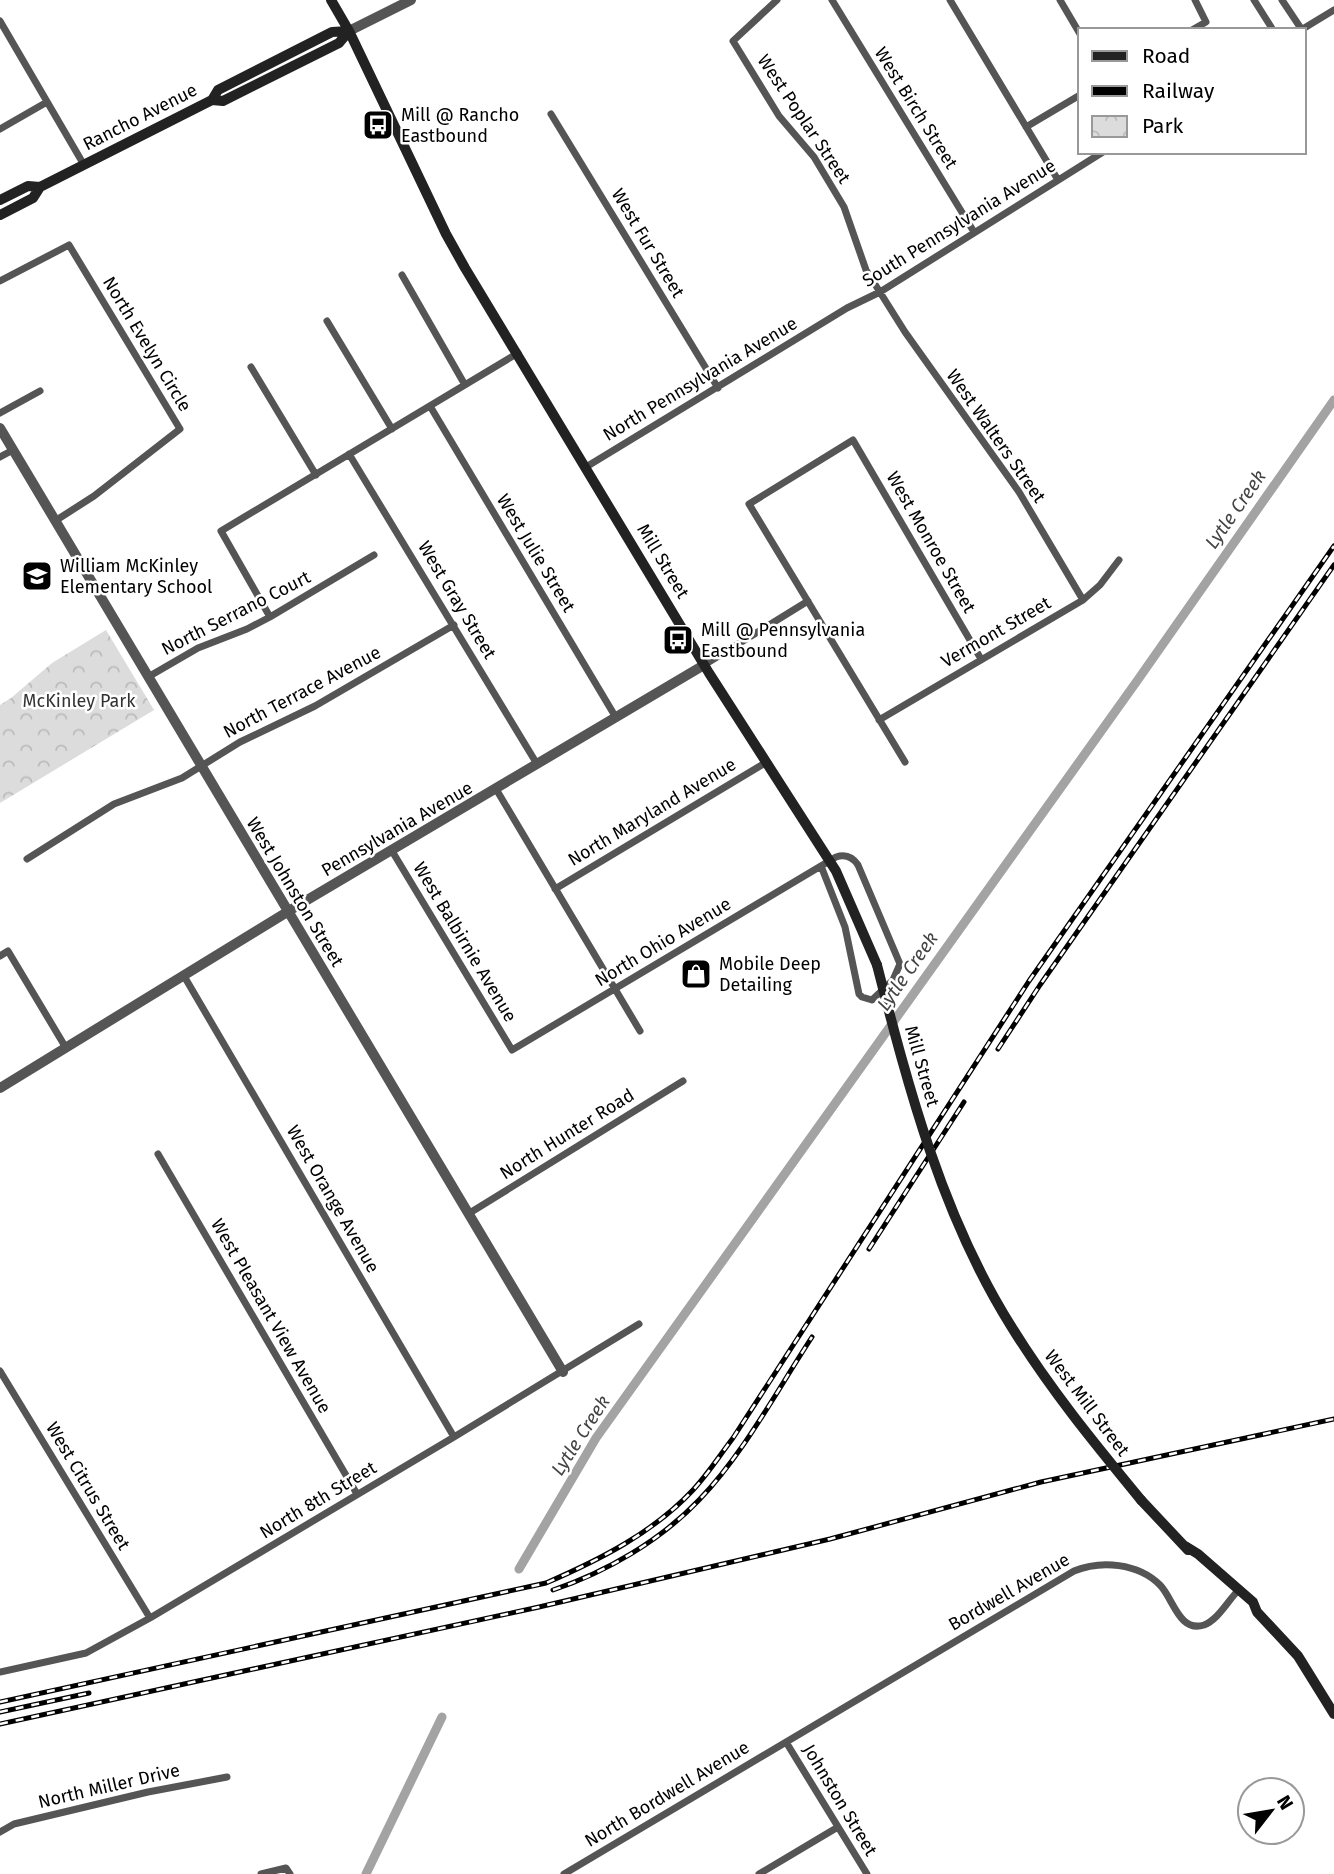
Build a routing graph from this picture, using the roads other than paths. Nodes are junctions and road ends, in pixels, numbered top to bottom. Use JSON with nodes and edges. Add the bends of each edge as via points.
{"nodes":[{"id":1,"x":331,"y":0,"type":"edge"},
{"id":2,"x":411,"y":0,"type":"edge"},
{"id":3,"x":777,"y":0,"type":"edge"},
{"id":4,"x":832,"y":0,"type":"edge"},
{"id":5,"x":950,"y":0,"type":"edge"},
{"id":6,"x":1060,"y":0,"type":"edge"},
{"id":7,"x":1195,"y":0,"type":"edge"},
{"id":8,"x":1254,"y":0,"type":"edge"},
{"id":9,"x":1282,"y":0,"type":"edge"},
{"id":10,"x":1334,"y":10,"type":"edge"},
{"id":11,"x":0,"y":21,"type":"edge"},
{"id":12,"x":1196,"y":28,"type":"edge"},
{"id":13,"x":1272,"y":28,"type":"edge"},
{"id":14,"x":1300,"y":28,"type":"edge"},
{"id":15,"x":1304,"y":28,"type":"edge"},
{"id":16,"x":349,"y":31,"type":"junction"},
{"id":17,"x":1078,"y":31,"type":"edge"},
{"id":18,"x":1078,"y":96,"type":"edge"},
{"id":19,"x":47,"y":102,"type":"junction"},
{"id":20,"x":551,"y":114,"type":"dead end"},
{"id":21,"x":1026,"y":127,"type":"junction"},
{"id":22,"x":0,"y":130,"type":"edge"},
{"id":23,"x":1100,"y":154,"type":"edge"},
{"id":24,"x":84,"y":165,"type":"junction"},
{"id":25,"x":1058,"y":180,"type":"junction"},
{"id":26,"x":40,"y":187,"type":"junction"},
{"id":27,"x":0,"y":200,"type":"edge"},
{"id":28,"x":0,"y":215,"type":"edge"},
{"id":29,"x":974,"y":232,"type":"junction"},
{"id":30,"x":402,"y":275,"type":"dead end"},
{"id":31,"x":0,"y":281,"type":"edge"},
{"id":32,"x":880,"y":292,"type":"junction"},
{"id":33,"x":830,"y":318,"type":"joint"},
{"id":34,"x":327,"y":321,"type":"dead end"},
{"id":35,"x":518,"y":353,"type":"junction"},
{"id":36,"x":251,"y":367,"type":"dead end"},
{"id":37,"x":465,"y":385,"type":"junction"},
{"id":38,"x":719,"y":388,"type":"junction"},
{"id":39,"x":40,"y":391,"type":"dead end"},
{"id":40,"x":430,"y":406,"type":"junction"},
{"id":41,"x":0,"y":413,"type":"edge"},
{"id":42,"x":0,"y":428,"type":"edge"},
{"id":43,"x":392,"y":429,"type":"junction"},
{"id":44,"x":13,"y":450,"type":"junction"},
{"id":45,"x":349,"y":454,"type":"junction"},
{"id":46,"x":0,"y":457,"type":"edge"},
{"id":47,"x":586,"y":467,"type":"junction"},
{"id":48,"x":316,"y":475,"type":"junction"},
{"id":49,"x":55,"y":521,"type":"junction"},
{"id":50,"x":374,"y":555,"type":"dead end"},
{"id":51,"x":1119,"y":561,"type":"dead end"},
{"id":52,"x":1083,"y":600,"type":"junction"},
{"id":53,"x":808,"y":601,"type":"junction"},
{"id":54,"x":270,"y":617,"type":"junction"},
{"id":55,"x":454,"y":625,"type":"junction"},
{"id":56,"x":981,"y":659,"type":"junction"},
{"id":57,"x":704,"y":665,"type":"junction"},
{"id":58,"x":148,"y":677,"type":"junction"},
{"id":59,"x":615,"y":716,"type":"junction"},
{"id":60,"x":879,"y":720,"type":"junction"},
{"id":61,"x":905,"y":762,"type":"dead end"},
{"id":62,"x":765,"y":763,"type":"junction"},
{"id":63,"x":537,"y":764,"type":"junction"},
{"id":64,"x":201,"y":765,"type":"junction"},
{"id":65,"x":496,"y":789,"type":"junction"},
{"id":66,"x":392,"y":851,"type":"junction"},
{"id":67,"x":27,"y":859,"type":"dead end"},
{"id":68,"x":825,"y":864,"type":"junction"},
{"id":69,"x":555,"y":888,"type":"junction"},
{"id":70,"x":288,"y":912,"type":"junction"},
{"id":71,"x":0,"y":956,"type":"edge"},
{"id":72,"x":184,"y":976,"type":"junction"},
{"id":73,"x":615,"y":989,"type":"junction"},
{"id":74,"x":640,"y":1031,"type":"dead end"},
{"id":75,"x":66,"y":1048,"type":"junction"},
{"id":76,"x":512,"y":1050,"type":"joint"},
{"id":77,"x":683,"y":1081,"type":"dead end"},
{"id":78,"x":0,"y":1088,"type":"edge"},
{"id":79,"x":158,"y":1154,"type":"dead end"},
{"id":80,"x":468,"y":1214,"type":"junction"},
{"id":81,"x":979,"y":1269,"type":"joint"},
{"id":82,"x":639,"y":1324,"type":"dead end"},
{"id":83,"x":0,"y":1371,"type":"edge"},
{"id":84,"x":562,"y":1372,"type":"junction"},
{"id":85,"x":454,"y":1437,"type":"junction"},
{"id":86,"x":357,"y":1494,"type":"junction"},
{"id":87,"x":1185,"y":1546,"type":"junction"},
{"id":88,"x":1235,"y":1594,"type":"junction"},
{"id":89,"x":1258,"y":1612,"type":"junction"},
{"id":90,"x":150,"y":1618,"type":"junction"},
{"id":91,"x":0,"y":1672,"type":"edge"},
{"id":92,"x":1334,"y":1714,"type":"edge"},
{"id":93,"x":786,"y":1742,"type":"junction"},
{"id":94,"x":227,"y":1777,"type":"dead end"},
{"id":95,"x":838,"y":1827,"type":"junction"},
{"id":96,"x":0,"y":1832,"type":"edge"},
{"id":97,"x":288,"y":1871,"type":"edge"},
{"id":98,"x":261,"y":1874,"type":"edge"},
{"id":99,"x":564,"y":1874,"type":"edge"},
{"id":100,"x":759,"y":1874,"type":"edge"},
{"id":101,"x":867,"y":1874,"type":"edge"}],
"edges":[{"from":1,"to":16,"type":"main road","name":"Mill Street"},
{"from":2,"to":16,"type":"street"},
{"from":3,"to":32,"type":"street","name":"West Poplar Street","via":[[733,41],[844,207],[860,256]]},
{"from":4,"to":29,"type":"street","name":"West Birch Street"},
{"from":5,"to":21,"type":"street"},
{"from":6,"to":17,"type":"street"},
{"from":7,"to":12,"type":"street","via":[[1206,22]]},
{"from":8,"to":13,"type":"street"},
{"from":9,"to":14,"type":"street"},
{"from":10,"to":15,"type":"street"},
{"from":11,"to":19,"type":"street"},
{"from":16,"to":24,"type":"main road","name":"Rancho Avenue","via":[[339,43]]},
{"from":16,"to":35,"type":"main road","name":"Mill Street","via":[[446,234]]},
{"from":18,"to":21,"type":"street"},
{"from":19,"to":22,"type":"street"},
{"from":19,"to":24,"type":"street"},
{"from":20,"to":38,"type":"street","name":"West Fur Street"},
{"from":21,"to":25,"type":"street"},
{"from":23,"to":25,"type":"street","name":"South Pennsylvania Avenue"},
{"from":24,"to":26,"type":"main road","name":"Rancho Avenue"},
{"from":25,"to":29,"type":"street","name":"South Pennsylvania Avenue"},
{"from":26,"to":27,"type":"main road","via":[[28,186]]},
{"from":26,"to":28,"type":"main road","via":[[33,198]]},
{"from":29,"to":32,"type":"street","name":"South Pennsylvania Avenue"},
{"from":30,"to":37,"type":"street"},
{"from":31,"to":49,"type":"street","name":"North Evelyn Circle","via":[[69,245],[180,429]]},
{"from":32,"to":33,"type":"street","name":"South Pennsylvania Avenue"},
{"from":32,"to":52,"type":"street","name":"West Walters Street","via":[[1019,492]]},
{"from":33,"to":38,"type":"street","name":"North Pennsylvania Avenue"},
{"from":34,"to":43,"type":"street"},
{"from":35,"to":37,"type":"street"},
{"from":35,"to":47,"type":"main road","name":"Mill Street"},
{"from":36,"to":48,"type":"street"},
{"from":37,"to":40,"type":"street"},
{"from":38,"to":47,"type":"street","name":"North Pennsylvania Avenue"},
{"from":39,"to":41,"type":"street"},
{"from":40,"to":43,"type":"street"},
{"from":40,"to":59,"type":"street","name":"West Julie Street"},
{"from":42,"to":44,"type":"street","name":"West Johnston Street"},
{"from":43,"to":45,"type":"street"},
{"from":44,"to":46,"type":"street"},
{"from":44,"to":49,"type":"street","name":"West Johnston Street"},
{"from":45,"to":48,"type":"street"},
{"from":45,"to":55,"type":"street","name":"West Gray Street"},
{"from":47,"to":57,"type":"main road","name":"Mill Street"},
{"from":48,"to":54,"type":"street","via":[[221,531]]},
{"from":49,"to":58,"type":"street","name":"West Johnston Street"},
{"from":50,"to":54,"type":"street","name":"North Serrano Court"},
{"from":51,"to":52,"type":"street","name":"Vermont Street"},
{"from":52,"to":56,"type":"street","name":"Vermont Street"},
{"from":53,"to":56,"type":"street","name":"West Monroe Street","via":[[749,504],[853,440]]},
{"from":53,"to":57,"type":"street"},
{"from":53,"to":60,"type":"street"},
{"from":54,"to":58,"type":"street","name":"North Serrano Court","via":[[198,648]]},
{"from":55,"to":63,"type":"street","name":"West Gray Street"},
{"from":55,"to":64,"type":"street","name":"North Terrace Avenue","via":[[315,706]]},
{"from":56,"to":60,"type":"street","name":"Vermont Street"},
{"from":57,"to":59,"type":"street","name":"Pennsylvania Avenue"},
{"from":57,"to":62,"type":"main road","name":"Mill Street"},
{"from":58,"to":64,"type":"street","name":"West Johnston Street"},
{"from":59,"to":63,"type":"street","name":"Pennsylvania Avenue"},
{"from":60,"to":61,"type":"street"},
{"from":62,"to":68,"type":"main road","name":"Mill Street"},
{"from":62,"to":69,"type":"street","name":"North Maryland Avenue"},
{"from":63,"to":65,"type":"street","name":"Pennsylvania Avenue"},
{"from":64,"to":67,"type":"street","name":"North Terrace Avenue","via":[[167,785],[114,804]]},
{"from":64,"to":70,"type":"street","name":"West Johnston Street"},
{"from":65,"to":66,"type":"street","name":"Pennsylvania Avenue"},
{"from":65,"to":69,"type":"street"},
{"from":66,"to":70,"type":"street","name":"Pennsylvania Avenue"},
{"from":66,"to":76,"type":"street","name":"West Balbirnie Avenue"},
{"from":68,"to":68,"type":"street","via":[[841,855],[854,860],[900,964],[893,980],[872,1000],[859,993]]},
{"from":68,"to":73,"type":"street","name":"North Ohio Avenue"},
{"from":68,"to":81,"type":"main road","name":"Mill Street","bridge":true,"via":[[877,965],[927,1148]]},
{"from":69,"to":73,"type":"street"},
{"from":70,"to":72,"type":"street","name":"Pennsylvania Avenue"},
{"from":70,"to":80,"type":"street","name":"West Johnston Street"},
{"from":71,"to":75,"type":"street","via":[[8,951]]},
{"from":72,"to":75,"type":"street","name":"Pennsylvania Avenue"},
{"from":72,"to":85,"type":"street","name":"West Orange Avenue"},
{"from":73,"to":74,"type":"street"},
{"from":73,"to":76,"type":"street","name":"North Ohio Avenue"},
{"from":75,"to":78,"type":"street","name":"Pennsylvania Avenue"},
{"from":77,"to":80,"type":"street","name":"North Hunter Road"},
{"from":79,"to":86,"type":"street","name":"West Pleasant View Avenue"},
{"from":80,"to":84,"type":"street","name":"West Johnston Street"},
{"from":81,"to":87,"type":"main road","name":"West Mill Street","bridge":true,"via":[[1044,1378],[1141,1500]]},
{"from":82,"to":84,"type":"street","name":"North 8th Street"},
{"from":83,"to":90,"type":"street","name":"West Citrus Street"},
{"from":84,"to":85,"type":"street","name":"North 8th Street"},
{"from":85,"to":86,"type":"street","name":"North 8th Street"},
{"from":86,"to":90,"type":"street","name":"North 8th Street"},
{"from":87,"to":88,"type":"main road","name":"West Mill Street"},
{"from":87,"to":89,"type":"main road","name":"West Mill Street","via":[[1253,1602]]},
{"from":88,"to":89,"type":"main road","name":"West Mill Street"},
{"from":88,"to":93,"type":"street","name":"Bordwell Avenue","via":[[1213,1620],[1202,1626],[1188,1624],[1159,1585],[1141,1572],[1105,1563],[1088,1565]]},
{"from":89,"to":92,"type":"main road","name":"West Mill Street","via":[[1298,1656]]},
{"from":90,"to":91,"type":"street","name":"North 8th Street","via":[[86,1653]]},
{"from":93,"to":95,"type":"street","name":"Johnston Street"},
{"from":93,"to":99,"type":"street","name":"North Bordwell Avenue"},
{"from":94,"to":96,"type":"street","name":"North Miller Drive","via":[[14,1824]]},
{"from":95,"to":100,"type":"street"},
{"from":95,"to":101,"type":"street","name":"Johnston Street"},
{"from":97,"to":98,"type":"street"}]}
